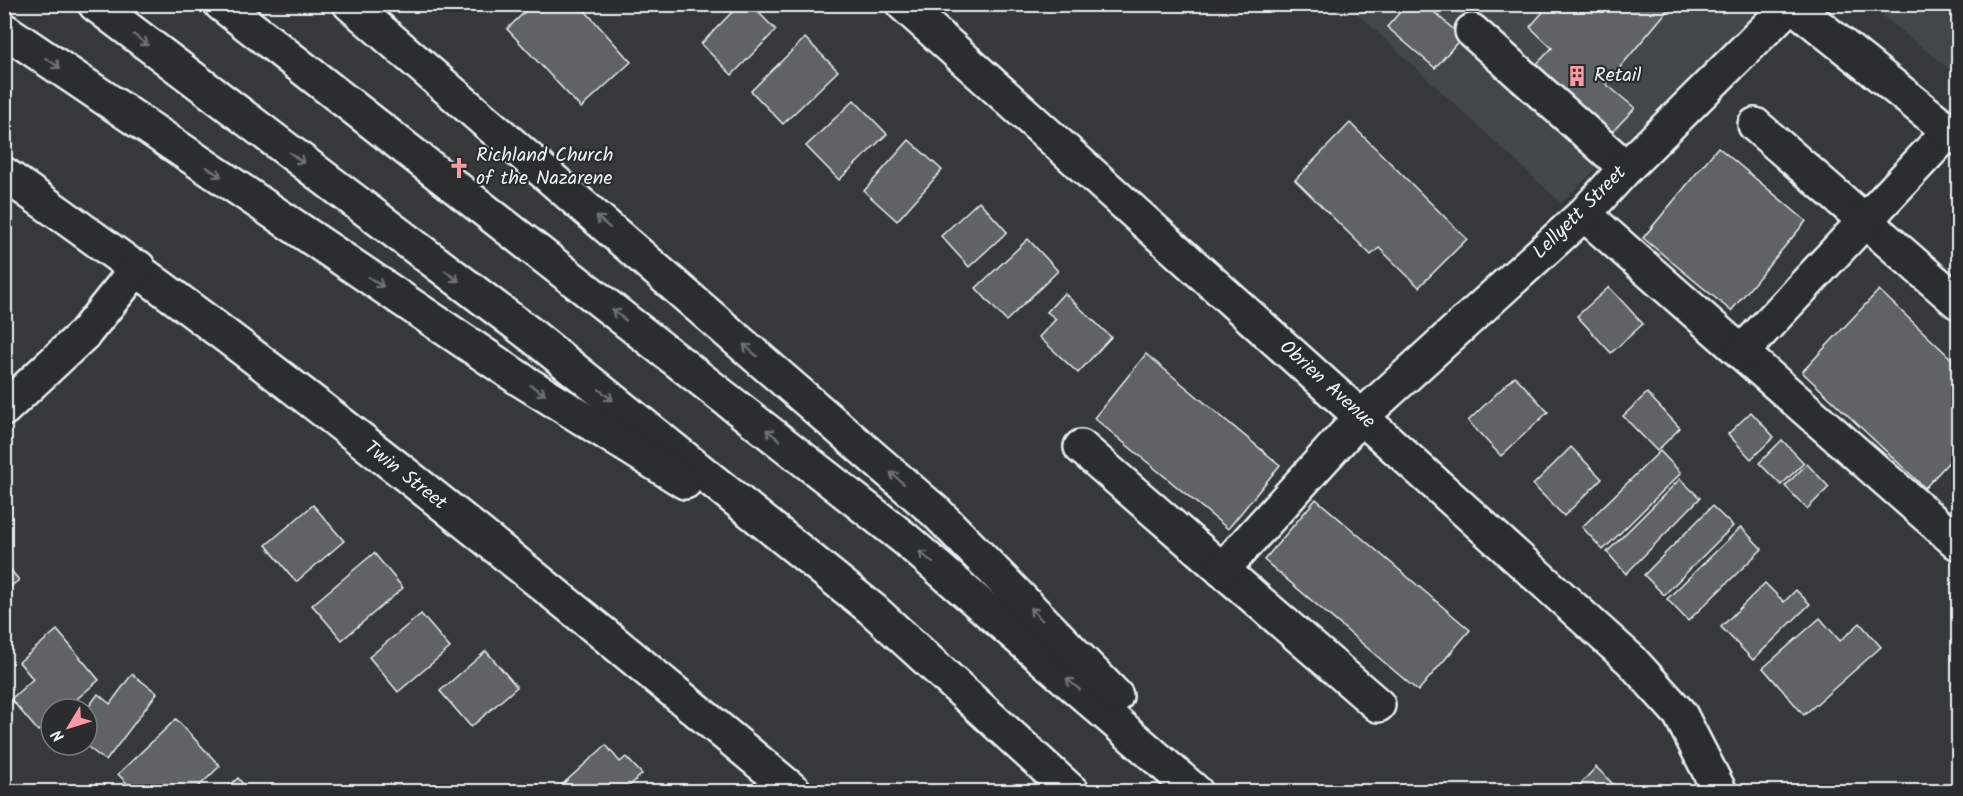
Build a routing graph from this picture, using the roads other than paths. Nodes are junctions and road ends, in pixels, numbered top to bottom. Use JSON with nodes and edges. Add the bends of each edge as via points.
{"nodes":[{"id":1,"x":95,"y":4,"type":"edge"},
{"id":2,"x":220,"y":4,"type":"edge"},
{"id":3,"x":350,"y":4,"type":"edge"},
{"id":4,"x":903,"y":4,"type":"edge"},
{"id":5,"x":1791,"y":5,"type":"edge"},
{"id":6,"x":4,"y":30,"type":"edge"},
{"id":7,"x":1472,"y":31,"type":"dead end"},
{"id":8,"x":1755,"y":125,"type":"dead end"},
{"id":9,"x":1954,"y":134,"type":"edge"},
{"id":10,"x":1626,"y":168,"type":"junction"},
{"id":11,"x":4,"y":174,"type":"edge"},
{"id":12,"x":1584,"y":214,"type":"junction"},
{"id":13,"x":1864,"y":222,"type":"junction"},
{"id":14,"x":138,"y":267,"type":"junction"},
{"id":15,"x":1959,"y":302,"type":"edge"},
{"id":16,"x":1742,"y":352,"type":"junction"},
{"id":17,"x":4,"y":409,"type":"edge"},
{"id":18,"x":1362,"y":416,"type":"junction"},
{"id":19,"x":1081,"y":447,"type":"dead end"},
{"id":20,"x":1959,"y":543,"type":"edge"},
{"id":21,"x":810,"y":559,"type":"junction"},
{"id":22,"x":1222,"y":570,"type":"junction"},
{"id":23,"x":1378,"y":705,"type":"dead end"},
{"id":24,"x":795,"y":792,"type":"edge"},
{"id":25,"x":1072,"y":792,"type":"edge"},
{"id":26,"x":1196,"y":792,"type":"edge"},
{"id":27,"x":1209,"y":792,"type":"edge"},
{"id":28,"x":1720,"y":792,"type":"edge"}],
"edges":[{"from":1,"to":21,"type":"main road","one_way":true,"via":[[530,334]]},
{"from":26,"to":2,"type":"main road","one_way":true,"via":[[904,538]]},
{"from":27,"to":3,"type":"main road","one_way":true,"via":[[937,513]]},
{"from":4,"to":18,"type":"main road","name":"Obrien Avenue"},
{"from":5,"to":9,"type":"main road"},
{"from":5,"to":10,"type":"main road","name":"Lellyett Street"},
{"from":6,"to":21,"type":"main road","one_way":true,"via":[[523,381]]},
{"from":7,"to":10,"type":"main road"},
{"from":8,"to":13,"type":"main road"},
{"from":9,"to":13,"type":"main road"},
{"from":10,"to":12,"type":"main road","name":"Lellyett Street"},
{"from":11,"to":14,"type":"main road","name":"Twin Street"},
{"from":12,"to":16,"type":"main road"},
{"from":12,"to":18,"type":"main road","name":"Lellyett Street"},
{"from":13,"to":15,"type":"main road"},
{"from":13,"to":16,"type":"main road"},
{"from":14,"to":17,"type":"main road","via":[[85,333]]},
{"from":14,"to":24,"type":"main road","name":"Twin Street","via":[[577,610]]},
{"from":16,"to":20,"type":"main road"},
{"from":18,"to":22,"type":"main road","name":"Lellyett Street"},
{"from":18,"to":28,"type":"main road","name":"Obrien Avenue","via":[[1631,660],[1680,714]]},
{"from":19,"to":22,"type":"main road"},
{"from":21,"to":25,"type":"main road","via":[[872,609]]},
{"from":22,"to":23,"type":"main road"}]}
